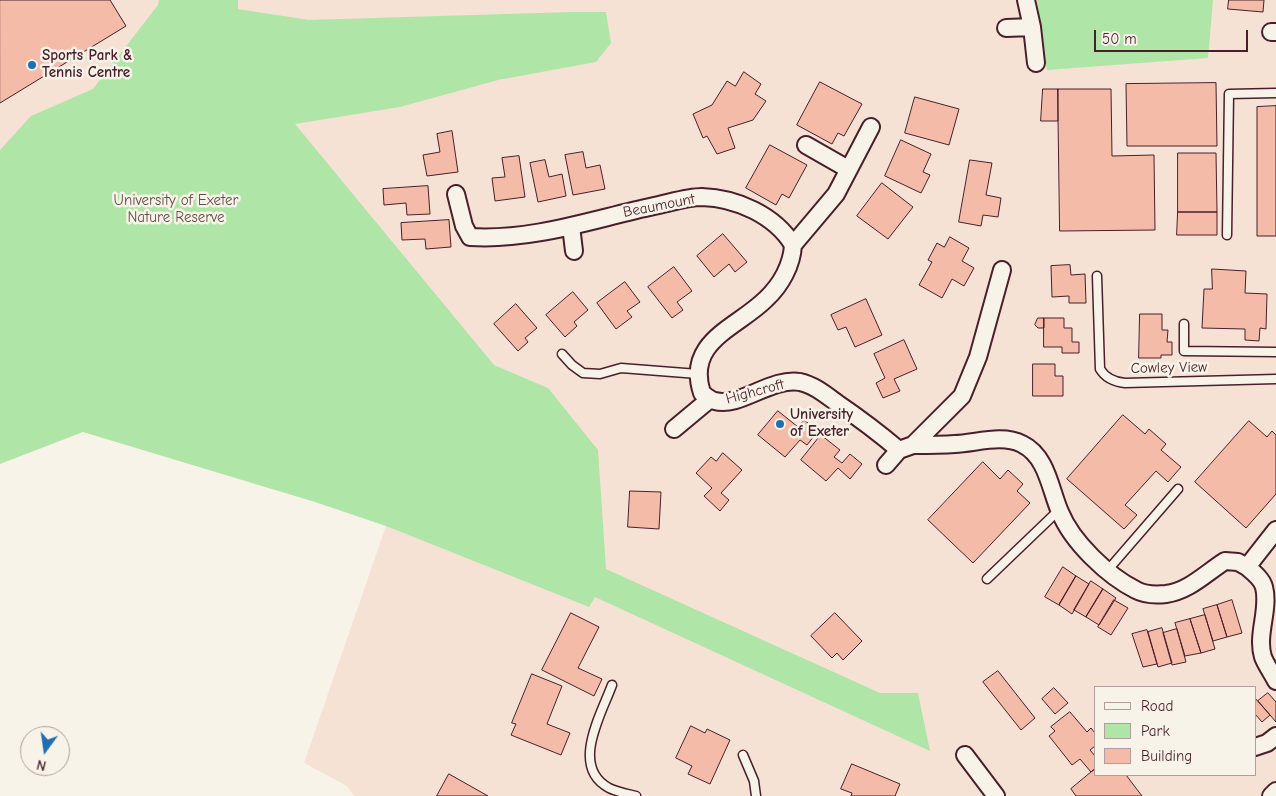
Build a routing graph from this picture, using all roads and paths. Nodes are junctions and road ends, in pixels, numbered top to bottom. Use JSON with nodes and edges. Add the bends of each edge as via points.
{"nodes":[{"id":1,"x":1026,"y":0,"type":"edge"},
{"id":2,"x":1032,"y":27,"type":"junction"},
{"id":3,"x":1006,"y":28,"type":"dead end"},
{"id":4,"x":1036,"y":63,"type":"dead end"},
{"id":5,"x":1276,"y":93,"type":"edge"},
{"id":6,"x":871,"y":127,"type":"dead end"},
{"id":7,"x":806,"y":145,"type":"dead end"},
{"id":8,"x":848,"y":168,"type":"junction"},
{"id":9,"x":456,"y":194,"type":"dead end"},
{"id":10,"x":571,"y":226,"type":"junction"},
{"id":11,"x":1227,"y":235,"type":"dead end"},
{"id":12,"x":793,"y":245,"type":"junction"},
{"id":13,"x":574,"y":251,"type":"dead end"},
{"id":14,"x":1002,"y":270,"type":"dead end"},
{"id":15,"x":1097,"y":276,"type":"dead end"},
{"id":16,"x":1184,"y":324,"type":"dead end"},
{"id":17,"x":1276,"y":352,"type":"edge"},
{"id":18,"x":562,"y":354,"type":"dead end"},
{"id":19,"x":698,"y":374,"type":"junction"},
{"id":20,"x":1276,"y":380,"type":"edge"},
{"id":21,"x":710,"y":399,"type":"junction"},
{"id":22,"x":674,"y":429,"type":"dead end"},
{"id":23,"x":906,"y":447,"type":"junction"},
{"id":24,"x":886,"y":465,"type":"dead end"},
{"id":25,"x":1178,"y":489,"type":"dead end"},
{"id":26,"x":1059,"y":510,"type":"junction"},
{"id":27,"x":1276,"y":530,"type":"edge"},
{"id":28,"x":1247,"y":567,"type":"junction"},
{"id":29,"x":1107,"y":571,"type":"junction"},
{"id":30,"x":987,"y":579,"type":"dead end"},
{"id":31,"x":1276,"y":680,"type":"edge"},
{"id":32,"x":612,"y":685,"type":"dead end"},
{"id":33,"x":965,"y":754,"type":"dead end"},
{"id":34,"x":743,"y":755,"type":"dead end"},
{"id":35,"x":1276,"y":791,"type":"edge"},
{"id":36,"x":636,"y":796,"type":"edge"},
{"id":37,"x":756,"y":796,"type":"edge"},
{"id":38,"x":996,"y":796,"type":"edge"},
{"id":39,"x":1271,"y":796,"type":"edge"}],
"edges":[{"from":1,"to":2,"type":"street"},
{"from":2,"to":3,"type":"street"},
{"from":2,"to":4,"type":"street"},
{"from":5,"to":11,"type":"lane","via":[[1229,94]]},
{"from":6,"to":8,"type":"street"},
{"from":7,"to":8,"type":"street"},
{"from":8,"to":12,"type":"street","via":[[836,194]]},
{"from":9,"to":10,"type":"street","name":"Beaumount","via":[[470,237],[536,233]]},
{"from":10,"to":12,"type":"street","name":"Beaumount","via":[[701,197],[745,206],[787,234]]},
{"from":10,"to":13,"type":"street"},
{"from":12,"to":19,"type":"street","via":[[784,277],[766,299],[716,336],[704,352]]},
{"from":14,"to":23,"type":"street","via":[[978,357],[962,396]]},
{"from":15,"to":20,"type":"lane","name":"Cowley View","via":[[1100,369],[1114,382]]},
{"from":16,"to":17,"type":"lane","via":[[1184,351]]},
{"from":18,"to":19,"type":"lane","via":[[583,373],[600,374],[621,368]]},
{"from":19,"to":21,"type":"street","name":"Highcroft","via":[[702,393]]},
{"from":21,"to":22,"type":"street","name":"Highcroft"},
{"from":21,"to":23,"type":"street","name":"Highcroft","via":[[726,402],[775,384],[800,382],[814,386]]},
{"from":23,"to":24,"type":"street"},
{"from":23,"to":26,"type":"street","via":[[1001,440],[1021,443],[1039,458]]},
{"from":25,"to":29,"type":"lane"},
{"from":26,"to":29,"type":"street","via":[[1069,530]]},
{"from":26,"to":30,"type":"lane"},
{"from":27,"to":28,"type":"street"},
{"from":28,"to":29,"type":"street","via":[[1225,561],[1198,581],[1166,594],[1138,591]]},
{"from":28,"to":31,"type":"street","via":[[1264,586],[1263,656]]},
{"from":32,"to":36,"type":"lane","via":[[590,744],[592,772],[610,789]]},
{"from":33,"to":38,"type":"street"},
{"from":34,"to":37,"type":"lane"},
{"from":35,"to":39,"type":"street"}]}
